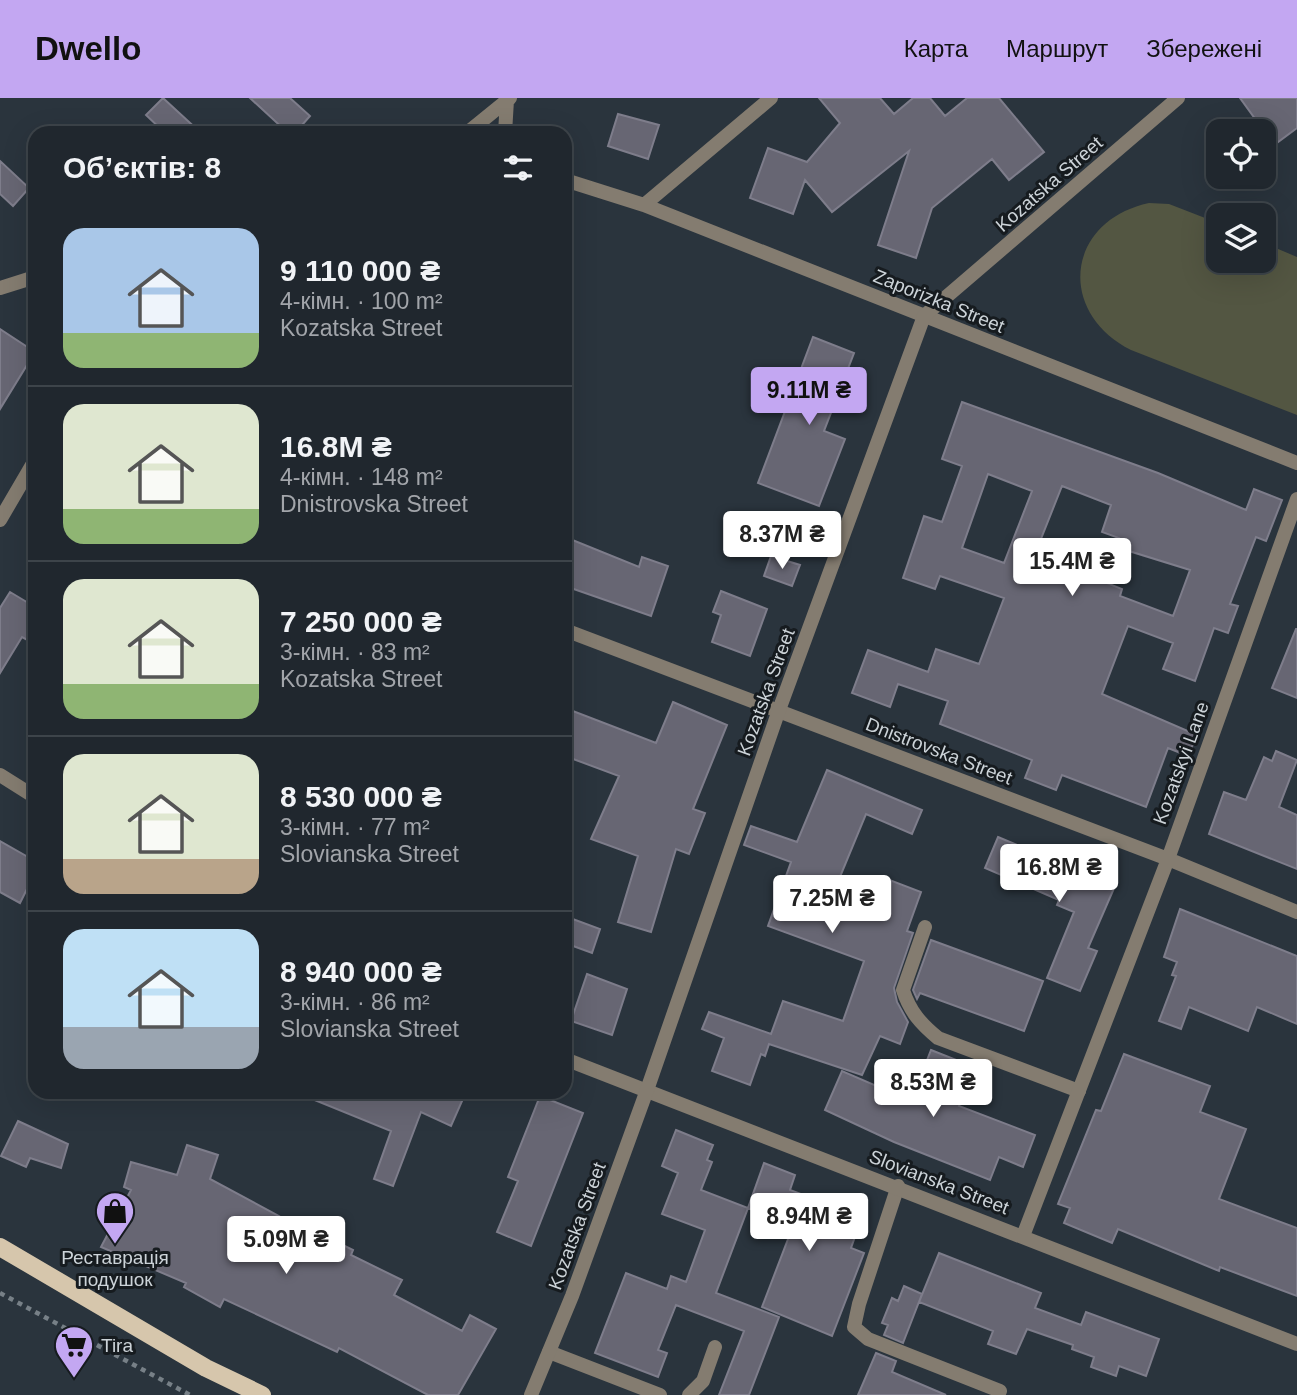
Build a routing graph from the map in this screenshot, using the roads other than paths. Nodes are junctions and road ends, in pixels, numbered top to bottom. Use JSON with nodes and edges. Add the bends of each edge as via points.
{"nodes":[{"id":1,"x":771,"y":98,"type":"edge"},
{"id":2,"x":1178,"y":98,"type":"edge"},
{"id":3,"x":509,"y":99,"type":"edge"},
{"id":4,"x":476,"y":126,"type":"edge"},
{"id":5,"x":506,"y":126,"type":"edge"},
{"id":6,"x":572,"y":182,"type":"edge"},
{"id":7,"x":643,"y":205,"type":"junction"},
{"id":8,"x":28,"y":279,"type":"edge"},
{"id":9,"x":0,"y":288,"type":"edge"},
{"id":10,"x":924,"y":316,"type":"junction"},
{"id":11,"x":1297,"y":463,"type":"edge"},
{"id":12,"x":28,"y":472,"type":"edge"},
{"id":13,"x":1297,"y":499,"type":"edge"},
{"id":14,"x":0,"y":520,"type":"edge"},
{"id":15,"x":572,"y":633,"type":"edge"},
{"id":16,"x":779,"y":710,"type":"junction"},
{"id":17,"x":0,"y":775,"type":"edge"},
{"id":18,"x":28,"y":793,"type":"edge"},
{"id":19,"x":1168,"y":859,"type":"junction"},
{"id":20,"x":1297,"y":912,"type":"edge"},
{"id":21,"x":925,"y":927,"type":"dead end"},
{"id":22,"x":572,"y":1062,"type":"edge"},
{"id":23,"x":648,"y":1090,"type":"junction"},
{"id":24,"x":1079,"y":1091,"type":"junction"},
{"id":25,"x":898,"y":1186,"type":"junction"},
{"id":26,"x":1023,"y":1236,"type":"junction"},
{"id":27,"x":0,"y":1247,"type":"edge"},
{"id":28,"x":1297,"y":1344,"type":"edge"},
{"id":29,"x":715,"y":1347,"type":"dead end"},
{"id":30,"x":549,"y":1352,"type":"junction"},
{"id":31,"x":1000,"y":1391,"type":"dead end"},
{"id":32,"x":262,"y":1395,"type":"edge"},
{"id":33,"x":531,"y":1395,"type":"edge"},
{"id":34,"x":660,"y":1395,"type":"edge"},
{"id":35,"x":689,"y":1395,"type":"edge"}],
"edges":[{"from":1,"to":7,"type":"street"},
{"from":2,"to":10,"type":"street","name":"Kozatska Street"},
{"from":3,"to":4,"type":"street"},
{"from":3,"to":5,"type":"street"},
{"from":6,"to":7,"type":"street","name":"Zaporizka Street"},
{"from":7,"to":10,"type":"street","name":"Zaporizka Street"},
{"from":8,"to":9,"type":"street"},
{"from":10,"to":11,"type":"street","name":"Zaporizka Street"},
{"from":10,"to":16,"type":"street","name":"Kozatska Street"},
{"from":12,"to":14,"type":"street"},
{"from":13,"to":19,"type":"street","name":"Kozatskyi Lane"},
{"from":15,"to":16,"type":"street","name":"Dnistrovska Street"},
{"from":16,"to":19,"type":"street","name":"Dnistrovska Street"},
{"from":16,"to":23,"type":"street","name":"Kozatska Street"},
{"from":17,"to":18,"type":"street"},
{"from":19,"to":20,"type":"street","name":"Dnistrovska Street"},
{"from":19,"to":24,"type":"street","name":"Kozatskyi Lane"},
{"from":21,"to":24,"type":"street","via":[[902,990],[921,1024],[938,1038]]},
{"from":22,"to":23,"type":"street","name":"Slovianska Street"},
{"from":23,"to":25,"type":"street","name":"Slovianska Street"},
{"from":23,"to":30,"type":"street","name":"Kozatska Street"},
{"from":24,"to":26,"type":"street","name":"Kozatskyi Lane"},
{"from":25,"to":26,"type":"street","name":"Slovianska Street"},
{"from":25,"to":31,"type":"street","via":[[854,1327],[868,1339]]},
{"from":26,"to":28,"type":"street","name":"Slovianska Street"},
{"from":27,"to":32,"type":"main road","via":[[206,1368]]},
{"from":29,"to":35,"type":"street","via":[[703,1381]]},
{"from":30,"to":33,"type":"street","name":"Kozatska Street"},
{"from":30,"to":34,"type":"street"}]}
